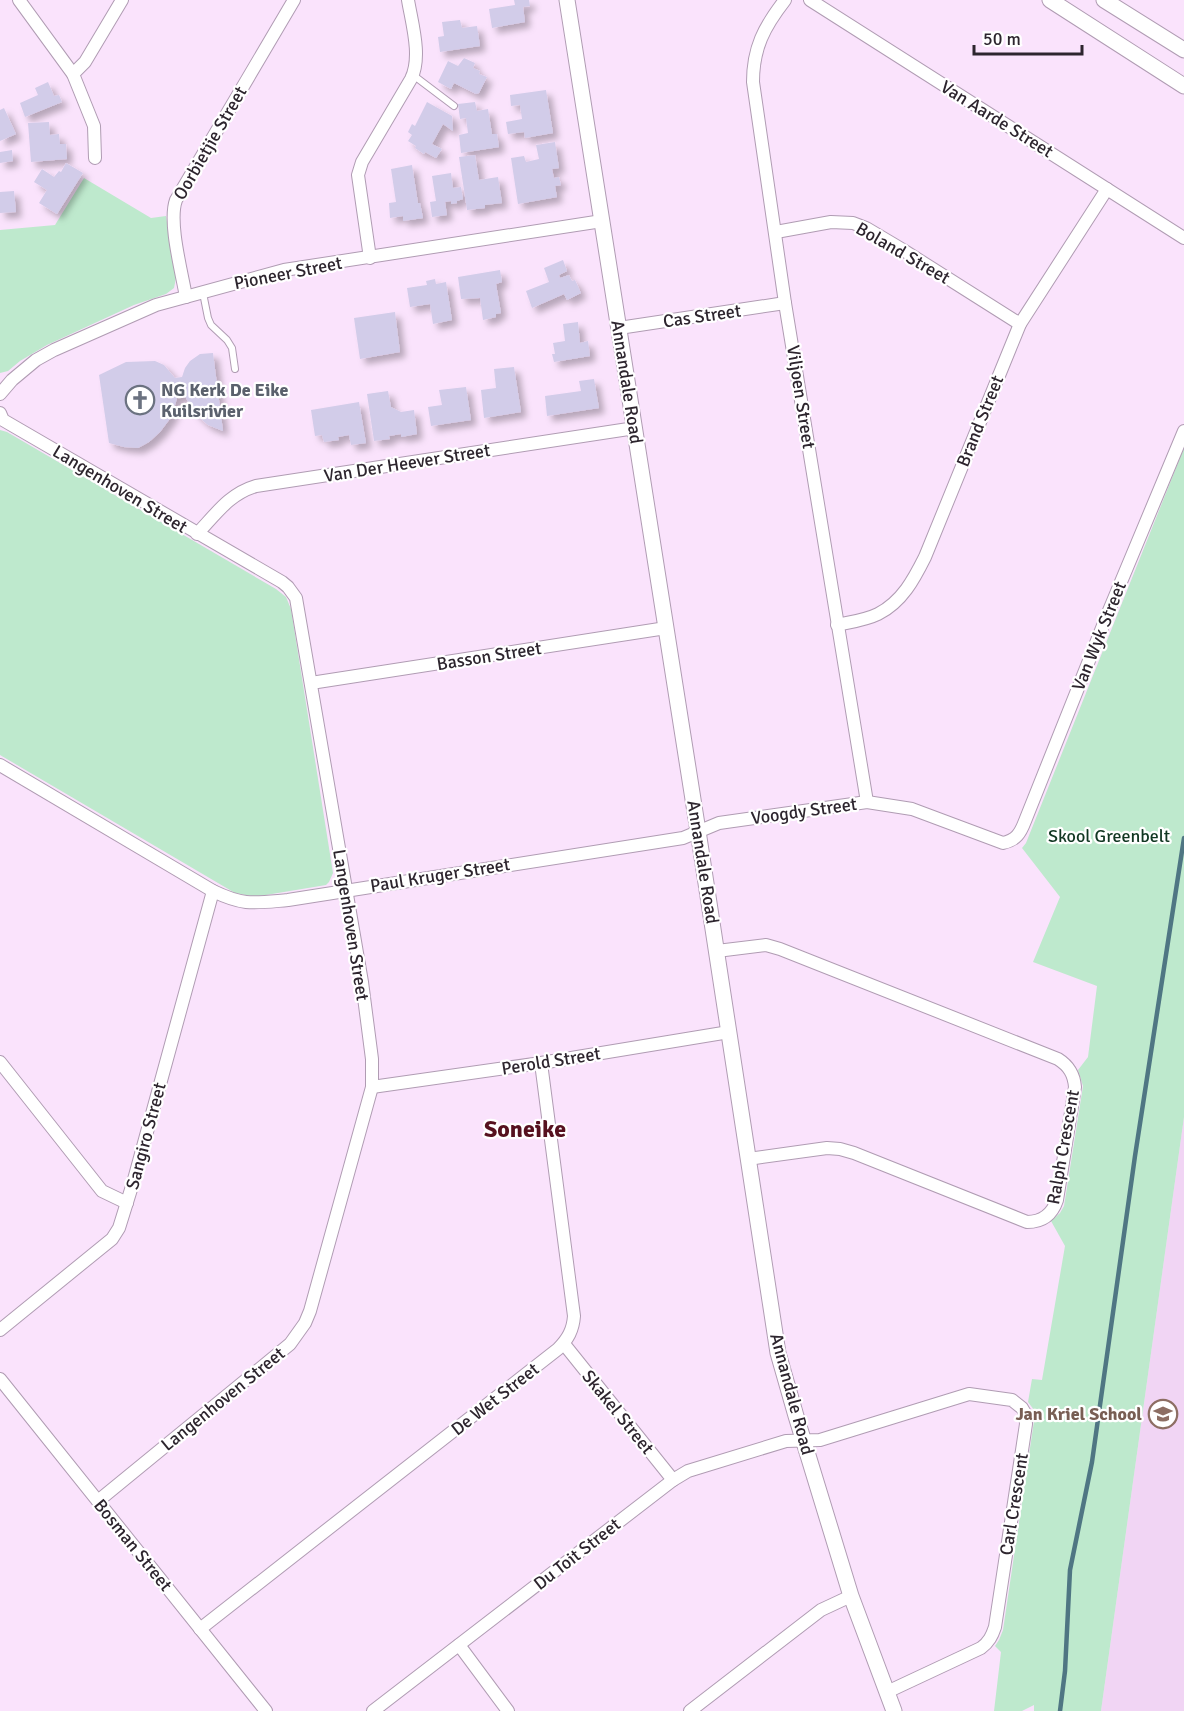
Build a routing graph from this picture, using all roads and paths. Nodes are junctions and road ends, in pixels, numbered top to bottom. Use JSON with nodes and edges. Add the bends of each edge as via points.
{"nodes":[{"id":1,"x":19,"y":0,"type":"edge"},
{"id":2,"x":122,"y":0,"type":"edge"},
{"id":3,"x":294,"y":0,"type":"edge"},
{"id":4,"x":408,"y":0,"type":"edge"},
{"id":5,"x":567,"y":0,"type":"edge"},
{"id":6,"x":785,"y":0,"type":"edge"},
{"id":7,"x":810,"y":0,"type":"edge"},
{"id":8,"x":1050,"y":0,"type":"edge"},
{"id":9,"x":1104,"y":0,"type":"edge"},
{"id":10,"x":1184,"y":50,"type":"edge"},
{"id":11,"x":73,"y":74,"type":"junction"},
{"id":12,"x":413,"y":75,"type":"junction"},
{"id":13,"x":1184,"y":86,"type":"edge"},
{"id":14,"x":454,"y":106,"type":"dead end"},
{"id":15,"x":95,"y":158,"type":"dead end"},
{"id":16,"x":1107,"y":189,"type":"junction"},
{"id":17,"x":602,"y":221,"type":"junction"},
{"id":18,"x":776,"y":232,"type":"junction"},
{"id":19,"x":1184,"y":238,"type":"edge"},
{"id":20,"x":370,"y":258,"type":"junction"},
{"id":21,"x":202,"y":292,"type":"junction"},
{"id":22,"x":186,"y":297,"type":"junction"},
{"id":23,"x":785,"y":303,"type":"junction"},
{"id":24,"x":1020,"y":324,"type":"junction"},
{"id":25,"x":619,"y":328,"type":"junction"},
{"id":26,"x":235,"y":369,"type":"dead end"},
{"id":27,"x":0,"y":394,"type":"edge"},
{"id":28,"x":0,"y":413,"type":"edge"},
{"id":29,"x":635,"y":428,"type":"junction"},
{"id":30,"x":1184,"y":431,"type":"edge"},
{"id":31,"x":197,"y":534,"type":"junction"},
{"id":32,"x":837,"y":625,"type":"junction"},
{"id":33,"x":666,"y":628,"type":"junction"},
{"id":34,"x":311,"y":683,"type":"junction"},
{"id":35,"x":0,"y":765,"type":"edge"},
{"id":36,"x":867,"y":802,"type":"junction"},
{"id":37,"x":698,"y":831,"type":"junction"},
{"id":38,"x":1013,"y":840,"type":"joint"},
{"id":39,"x":346,"y":890,"type":"junction"},
{"id":40,"x":213,"y":891,"type":"junction"},
{"id":41,"x":717,"y":951,"type":"junction"},
{"id":42,"x":729,"y":1032,"type":"junction"},
{"id":43,"x":0,"y":1062,"type":"edge"},
{"id":44,"x":542,"y":1063,"type":"junction"},
{"id":45,"x":372,"y":1087,"type":"junction"},
{"id":46,"x":748,"y":1159,"type":"junction"},
{"id":47,"x":127,"y":1203,"type":"junction"},
{"id":48,"x":0,"y":1330,"type":"edge"},
{"id":49,"x":564,"y":1344,"type":"junction"},
{"id":50,"x":0,"y":1379,"type":"edge"},
{"id":51,"x":803,"y":1441,"type":"junction"},
{"id":52,"x":673,"y":1480,"type":"junction"},
{"id":53,"x":98,"y":1501,"type":"junction"},
{"id":54,"x":851,"y":1596,"type":"junction"},
{"id":55,"x":200,"y":1629,"type":"junction"},
{"id":56,"x":459,"y":1645,"type":"junction"},
{"id":57,"x":887,"y":1692,"type":"junction"},
{"id":58,"x":266,"y":1711,"type":"edge"},
{"id":59,"x":373,"y":1711,"type":"edge"},
{"id":60,"x":508,"y":1711,"type":"edge"},
{"id":61,"x":690,"y":1711,"type":"edge"},
{"id":62,"x":894,"y":1711,"type":"edge"}],
"edges":[{"from":1,"to":11,"type":"street"},
{"from":2,"to":11,"type":"street","via":[[85,62]]},
{"from":3,"to":22,"type":"street","name":"Oorbietjie Street","via":[[173,207]]},
{"from":4,"to":12,"type":"street","via":[[417,57]]},
{"from":5,"to":17,"type":"street","name":"Annandale Road"},
{"from":6,"to":18,"type":"street","name":"Viljoen Street","via":[[764,31],[753,64]]},
{"from":7,"to":16,"type":"street","name":"Van Aarde Street"},
{"from":8,"to":13,"type":"street"},
{"from":9,"to":10,"type":"street"},
{"from":11,"to":15,"type":"street","via":[[94,126]]},
{"from":12,"to":14,"type":"lane"},
{"from":12,"to":20,"type":"street","via":[[359,168],[358,186]]},
{"from":16,"to":19,"type":"street","name":"Van Aarde Street"},
{"from":16,"to":24,"type":"street","name":"Brand Street"},
{"from":17,"to":20,"type":"street","name":"Pioneer Street"},
{"from":17,"to":25,"type":"street","name":"Annandale Road"},
{"from":18,"to":23,"type":"street","name":"Viljoen Street"},
{"from":18,"to":24,"type":"street","name":"Boland Street","via":[[831,222],[854,223]]},
{"from":20,"to":21,"type":"street","name":"Pioneer Street","via":[[284,270]]},
{"from":21,"to":22,"type":"street","name":"Pioneer Street"},
{"from":21,"to":26,"type":"lane","via":[[211,325],[232,348]]},
{"from":22,"to":27,"type":"street","name":"Pioneer Street","via":[[146,308],[54,350],[23,370]]},
{"from":23,"to":25,"type":"street","name":"Cas Street"},
{"from":23,"to":32,"type":"street","name":"Viljoen Street"},
{"from":24,"to":32,"type":"street","name":"Brand Street","via":[[913,582],[890,608]]},
{"from":25,"to":29,"type":"street","name":"Annandale Road"},
{"from":28,"to":31,"type":"street","name":"Langenhoven Street","via":[[3,420]]},
{"from":29,"to":31,"type":"street","name":"Van Der Heever Street","via":[[256,486],[227,501]]},
{"from":29,"to":33,"type":"street","name":"Annandale Road"},
{"from":30,"to":38,"type":"street","name":"Van Wyk Street","via":[[1025,822]]},
{"from":31,"to":34,"type":"street","name":"Langenhoven Street","via":[[282,582],[293,593]]},
{"from":32,"to":36,"type":"street","name":"Viljoen Street"},
{"from":33,"to":34,"type":"street","name":"Basson Street"},
{"from":33,"to":37,"type":"street","name":"Annandale Road"},
{"from":34,"to":39,"type":"street","name":"Langenhoven Street"},
{"from":35,"to":40,"type":"street","name":"Paul Kruger Street"},
{"from":36,"to":37,"type":"street","name":"Voogdy Street","via":[[719,823]]},
{"from":36,"to":38,"type":"street","name":"Voogdy Street","via":[[912,809],[1003,843]]},
{"from":37,"to":39,"type":"street","name":"Paul Kruger Street","via":[[683,838]]},
{"from":37,"to":41,"type":"street","name":"Annandale Road"},
{"from":39,"to":40,"type":"street","name":"Paul Kruger Street","via":[[255,903],[236,901]]},
{"from":39,"to":45,"type":"street","name":"Langenhoven Street","via":[[372,1059]]},
{"from":40,"to":47,"type":"street","name":"Sangiro Street"},
{"from":41,"to":42,"type":"street","name":"Annandale Road"},
{"from":41,"to":46,"type":"street","name":"Ralph Crescent","via":[[765,945],[780,949],[1058,1059],[1075,1081],[1057,1200],[1051,1213],[1040,1221],[1027,1222],[840,1149]]},
{"from":42,"to":44,"type":"street","name":"Perold Street"},
{"from":42,"to":46,"type":"street","name":"Annandale Road"},
{"from":43,"to":47,"type":"street","via":[[102,1191]]},
{"from":44,"to":45,"type":"street","name":"Perold Street"},
{"from":44,"to":49,"type":"street","via":[[573,1316]]},
{"from":45,"to":53,"type":"street","name":"Langenhoven Street","via":[[310,1311],[298,1334]]},
{"from":46,"to":51,"type":"street","name":"Annandale Road","via":[[778,1353]]},
{"from":47,"to":48,"type":"street","name":"Sangiro Street","via":[[112,1239]]},
{"from":49,"to":52,"type":"street","name":"Skakel Street"},
{"from":49,"to":55,"type":"street","name":"De Wet Street"},
{"from":50,"to":53,"type":"street","name":"Bosman Street"},
{"from":51,"to":52,"type":"street","name":"Du Toit Street","via":[[786,1441],[688,1471]]},
{"from":51,"to":54,"type":"street","name":"Annandale Road"},
{"from":51,"to":57,"type":"street","name":"Carl Crescent","via":[[820,1440],[969,1394],[1012,1400],[1025,1413],[993,1634],[981,1648]]},
{"from":52,"to":56,"type":"street","name":"Du Toit Street"},
{"from":53,"to":55,"type":"street","name":"Bosman Street"},
{"from":54,"to":57,"type":"street","name":"Annandale Road"},
{"from":54,"to":61,"type":"street","via":[[821,1610]]},
{"from":55,"to":58,"type":"street","name":"Bosman Street"},
{"from":56,"to":59,"type":"street","name":"Du Toit Street"},
{"from":56,"to":60,"type":"street"},
{"from":57,"to":62,"type":"street","name":"Annandale Road"}]}
